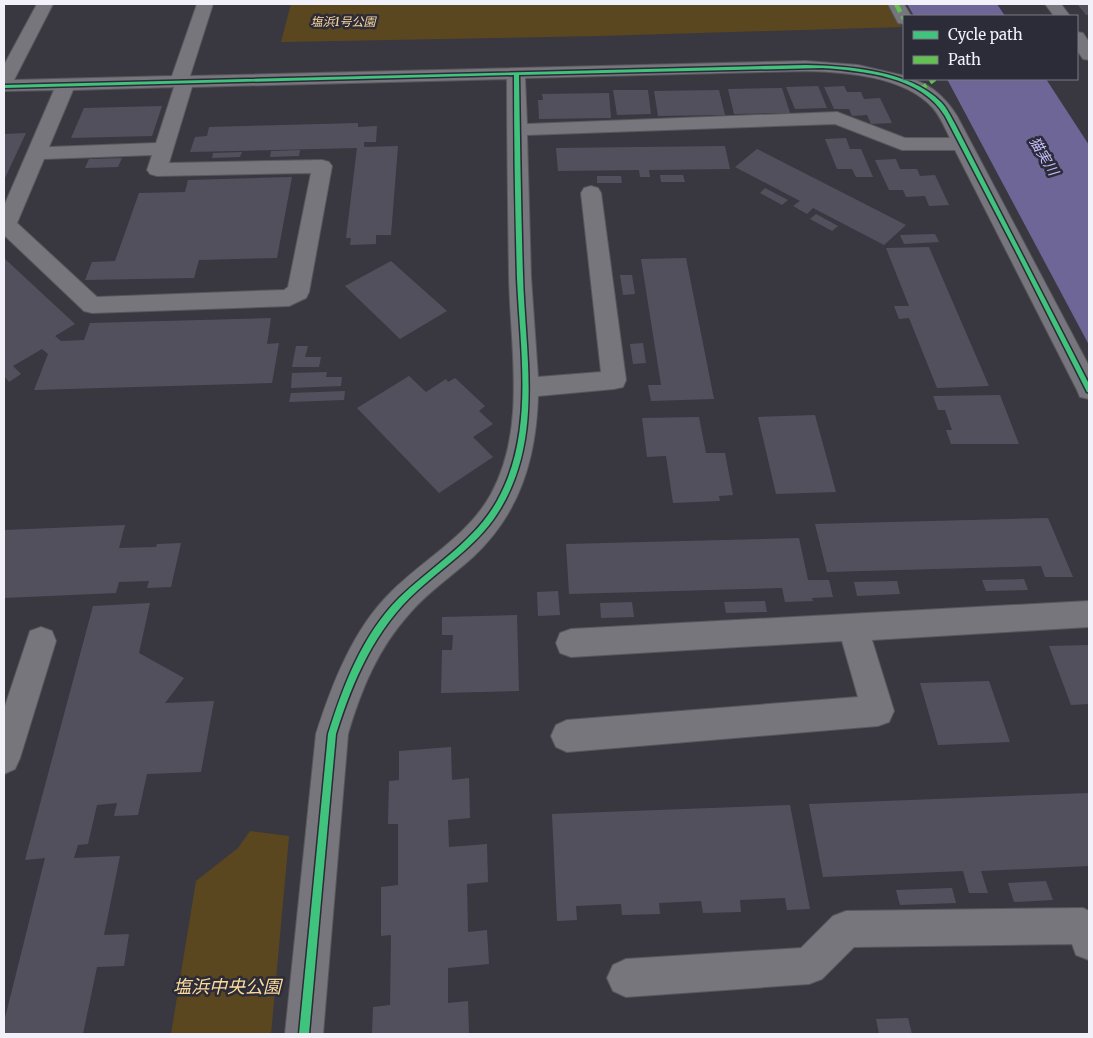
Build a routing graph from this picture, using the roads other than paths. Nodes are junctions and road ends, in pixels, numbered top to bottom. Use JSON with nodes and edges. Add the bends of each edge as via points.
{"nodes":[{"id":1,"x":45,"y":4,"type":"edge"},
{"id":2,"x":205,"y":4,"type":"edge"},
{"id":3,"x":896,"y":4,"type":"edge"},
{"id":4,"x":1053,"y":4,"type":"edge"},
{"id":5,"x":1061,"y":15,"type":"edge"},
{"id":6,"x":903,"y":17,"type":"edge"},
{"id":7,"x":1078,"y":38,"type":"edge"},
{"id":8,"x":1089,"y":54,"type":"edge"},
{"id":9,"x":516,"y":73,"type":"junction"},
{"id":10,"x":4,"y":80,"type":"edge"},
{"id":11,"x":934,"y":80,"type":"edge"},
{"id":12,"x":182,"y":81,"type":"junction"},
{"id":13,"x":66,"y":85,"type":"junction"},
{"id":14,"x":4,"y":86,"type":"edge"},
{"id":15,"x":919,"y":90,"type":"junction"},
{"id":16,"x":517,"y":130,"type":"junction"},
{"id":17,"x":960,"y":142,"type":"junction"},
{"id":18,"x":162,"y":149,"type":"junction"},
{"id":19,"x":37,"y":153,"type":"junction"},
{"id":20,"x":591,"y":193,"type":"dead end"},
{"id":21,"x":525,"y":388,"type":"junction"},
{"id":22,"x":1089,"y":390,"type":"edge"},
{"id":23,"x":1089,"y":614,"type":"edge"},
{"id":24,"x":853,"y":627,"type":"junction"},
{"id":25,"x":41,"y":641,"type":"dead end"},
{"id":26,"x":571,"y":643,"type":"dead end"},
{"id":27,"x":16,"y":678,"type":"edge"},
{"id":28,"x":567,"y":736,"type":"dead end"},
{"id":29,"x":4,"y":758,"type":"edge"},
{"id":30,"x":1089,"y":942,"type":"edge"},
{"id":31,"x":626,"y":978,"type":"dead end"},
{"id":32,"x":304,"y":1034,"type":"edge"}],
"edges":[{"from":1,"to":10,"type":"street"},
{"from":2,"to":12,"type":"street"},
{"from":3,"to":6,"type":"street"},
{"from":4,"to":5,"type":"street"},
{"from":7,"to":8,"type":"street"},
{"from":9,"to":12,"type":"street"},
{"from":9,"to":15,"type":"street","via":[[827,66],[884,75]]},
{"from":9,"to":16,"type":"street"},
{"from":11,"to":15,"type":"street"},
{"from":12,"to":13,"type":"street"},
{"from":12,"to":18,"type":"street"},
{"from":13,"to":14,"type":"street"},
{"from":13,"to":19,"type":"street"},
{"from":15,"to":17,"type":"street","via":[[940,104]]},
{"from":16,"to":17,"type":"street","via":[[837,118],[902,144]]},
{"from":16,"to":21,"type":"street"},
{"from":17,"to":22,"type":"street"},
{"from":18,"to":19,"type":"street"},
{"from":18,"to":19,"type":"street","via":[[157,170],[322,166],[298,292],[289,298],[92,304],[6,225]]},
{"from":20,"to":21,"type":"street","via":[[614,380]]},
{"from":21,"to":32,"type":"street","via":[[523,440],[511,482],[501,502],[473,540],[414,589],[393,611],[373,637],[343,698],[332,734]]},
{"from":23,"to":24,"type":"street"},
{"from":24,"to":26,"type":"street"},
{"from":24,"to":28,"type":"street","via":[[878,711]]},
{"from":25,"to":27,"type":"street"},
{"from":27,"to":29,"type":"street"},
{"from":30,"to":31,"type":"street","via":[[1083,926],[846,929],[808,966]]}]}
